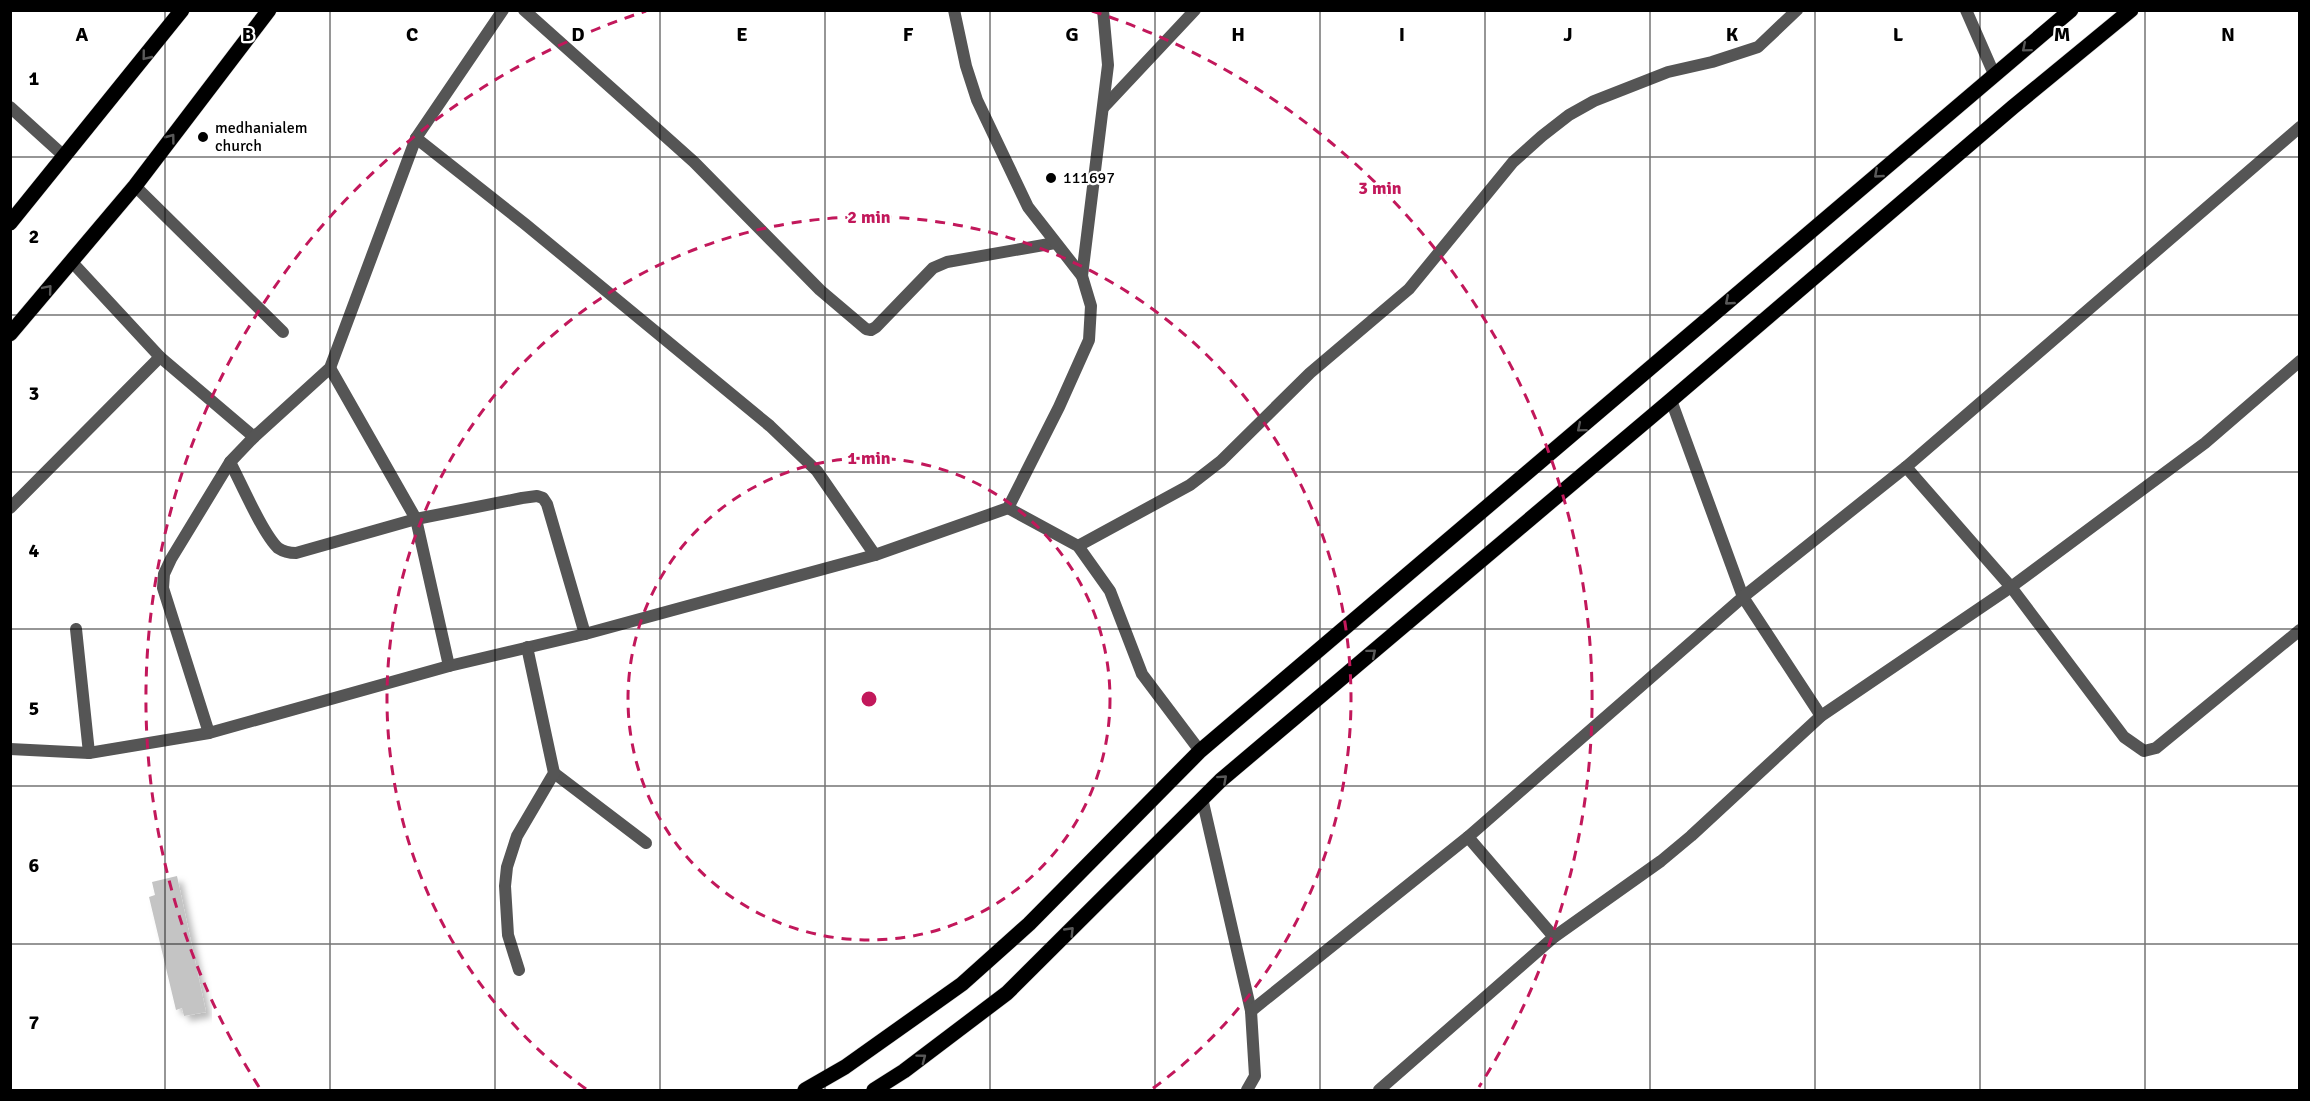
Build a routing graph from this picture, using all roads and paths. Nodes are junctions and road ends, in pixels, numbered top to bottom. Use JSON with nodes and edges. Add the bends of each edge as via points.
{"nodes":[{"id":1,"x":182,"y":10,"type":"edge"},
{"id":2,"x":269,"y":10,"type":"edge"},
{"id":3,"x":502,"y":10,"type":"edge"},
{"id":4,"x":524,"y":10,"type":"edge"},
{"id":5,"x":954,"y":10,"type":"edge"},
{"id":6,"x":1103,"y":10,"type":"edge"},
{"id":7,"x":1195,"y":10,"type":"edge"},
{"id":8,"x":1797,"y":10,"type":"edge"},
{"id":9,"x":1966,"y":10,"type":"edge"},
{"id":10,"x":2071,"y":10,"type":"edge"},
{"id":11,"x":2131,"y":10,"type":"edge"},
{"id":12,"x":1994,"y":74,"type":"junction"},
{"id":13,"x":10,"y":107,"type":"edge"},
{"id":14,"x":1103,"y":108,"type":"junction"},
{"id":15,"x":2300,"y":127,"type":"edge"},
{"id":16,"x":416,"y":138,"type":"junction"},
{"id":17,"x":64,"y":156,"type":"junction"},
{"id":18,"x":135,"y":186,"type":"junction"},
{"id":19,"x":10,"y":223,"type":"edge"},
{"id":20,"x":1055,"y":243,"type":"junction"},
{"id":21,"x":71,"y":261,"type":"junction"},
{"id":22,"x":1082,"y":276,"type":"junction"},
{"id":23,"x":283,"y":332,"type":"dead end"},
{"id":24,"x":10,"y":334,"type":"edge"},
{"id":25,"x":160,"y":357,"type":"junction"},
{"id":26,"x":2300,"y":361,"type":"edge"},
{"id":27,"x":330,"y":368,"type":"junction"},
{"id":28,"x":1671,"y":400,"type":"junction"},
{"id":29,"x":254,"y":437,"type":"junction"},
{"id":30,"x":230,"y":462,"type":"junction"},
{"id":31,"x":1906,"y":467,"type":"junction"},
{"id":32,"x":10,"y":508,"type":"edge"},
{"id":33,"x":1008,"y":508,"type":"junction"},
{"id":34,"x":416,"y":519,"type":"junction"},
{"id":35,"x":1078,"y":546,"type":"junction"},
{"id":36,"x":875,"y":555,"type":"junction"},
{"id":37,"x":2011,"y":587,"type":"junction"},
{"id":38,"x":1743,"y":597,"type":"junction"},
{"id":39,"x":76,"y":629,"type":"dead end"},
{"id":40,"x":2300,"y":630,"type":"edge"},
{"id":41,"x":585,"y":634,"type":"junction"},
{"id":42,"x":527,"y":647,"type":"junction"},
{"id":43,"x":448,"y":666,"type":"junction"},
{"id":44,"x":1821,"y":716,"type":"junction"},
{"id":45,"x":210,"y":733,"type":"junction"},
{"id":46,"x":10,"y":749,"type":"edge"},
{"id":47,"x":1200,"y":751,"type":"junction"},
{"id":48,"x":89,"y":753,"type":"junction"},
{"id":49,"x":554,"y":774,"type":"junction"},
{"id":50,"x":1202,"y":798,"type":"junction"},
{"id":51,"x":1468,"y":837,"type":"junction"},
{"id":52,"x":646,"y":843,"type":"dead end"},
{"id":53,"x":1554,"y":937,"type":"junction"},
{"id":54,"x":519,"y":970,"type":"dead end"},
{"id":55,"x":1251,"y":1011,"type":"junction"},
{"id":56,"x":805,"y":1090,"type":"edge"},
{"id":57,"x":874,"y":1090,"type":"edge"},
{"id":58,"x":1247,"y":1090,"type":"edge"},
{"id":59,"x":1379,"y":1090,"type":"edge"}],
"edges":[{"from":1,"to":17,"type":"main road","one_way":true},
{"from":18,"to":2,"type":"main road","one_way":true},
{"from":3,"to":16,"type":"street"},
{"from":4,"to":20,"type":"street","via":[[694,162],[820,290],[866,329],[876,327],[933,268],[947,262]]},
{"from":5,"to":20,"type":"street","via":[[977,100],[1028,207]]},
{"from":6,"to":14,"type":"street","via":[[1108,65]]},
{"from":7,"to":14,"type":"street"},
{"from":8,"to":35,"type":"street","via":[[1758,47],[1668,72],[1594,100],[1569,115],[1513,162],[1409,289],[1310,374],[1221,461],[1190,485]]},
{"from":9,"to":12,"type":"street"},
{"from":10,"to":12,"type":"main road","one_way":true},
{"from":11,"to":28,"type":"main road"},
{"from":12,"to":47,"type":"main road","one_way":true},
{"from":13,"to":17,"type":"street"},
{"from":14,"to":22,"type":"street"},
{"from":15,"to":31,"type":"street"},
{"from":16,"to":27,"type":"street"},
{"from":16,"to":36,"type":"street","via":[[770,426],[817,471]]},
{"from":17,"to":19,"type":"main road"},
{"from":18,"to":21,"type":"main road"},
{"from":18,"to":23,"type":"street"},
{"from":20,"to":22,"type":"street"},
{"from":24,"to":21,"type":"main road","one_way":true},
{"from":21,"to":25,"type":"street"},
{"from":22,"to":33,"type":"street","via":[[1091,306],[1089,340]]},
{"from":25,"to":29,"type":"street"},
{"from":25,"to":32,"type":"street"},
{"from":26,"to":37,"type":"street","via":[[2205,443]]},
{"from":27,"to":29,"type":"street"},
{"from":27,"to":34,"type":"street"},
{"from":28,"to":38,"type":"street"},
{"from":50,"to":28,"type":"main road","one_way":true},
{"from":29,"to":30,"type":"street"},
{"from":30,"to":34,"type":"street","via":[[267,533],[285,552],[296,553]]},
{"from":30,"to":45,"type":"street","via":[[164,574],[163,588]]},
{"from":31,"to":37,"type":"street"},
{"from":31,"to":38,"type":"street"},
{"from":33,"to":35,"type":"street"},
{"from":33,"to":36,"type":"street"},
{"from":34,"to":41,"type":"street","via":[[522,498],[543,498]]},
{"from":34,"to":43,"type":"street"},
{"from":35,"to":47,"type":"street","via":[[1110,591],[1142,674]]},
{"from":36,"to":41,"type":"street"},
{"from":37,"to":40,"type":"street","via":[[2124,737],[2144,751],[2156,748]]},
{"from":37,"to":44,"type":"street"},
{"from":38,"to":44,"type":"street"},
{"from":38,"to":51,"type":"street"},
{"from":39,"to":48,"type":"street"},
{"from":41,"to":42,"type":"street"},
{"from":42,"to":43,"type":"street"},
{"from":42,"to":49,"type":"street"},
{"from":43,"to":45,"type":"street"},
{"from":44,"to":53,"type":"street","via":[[1661,861]]},
{"from":45,"to":48,"type":"street"},
{"from":46,"to":48,"type":"street"},
{"from":47,"to":56,"type":"main road","via":[[1029,924],[962,984],[845,1067]]},
{"from":49,"to":52,"type":"street"},
{"from":49,"to":54,"type":"street","via":[[517,836],[507,867],[508,935]]},
{"from":50,"to":55,"type":"street"},
{"from":57,"to":50,"type":"main road","one_way":true,"via":[[1007,993]]},
{"from":51,"to":53,"type":"street"},
{"from":51,"to":55,"type":"street"},
{"from":53,"to":59,"type":"street"},
{"from":55,"to":58,"type":"street","via":[[1254,1076]]}]}
